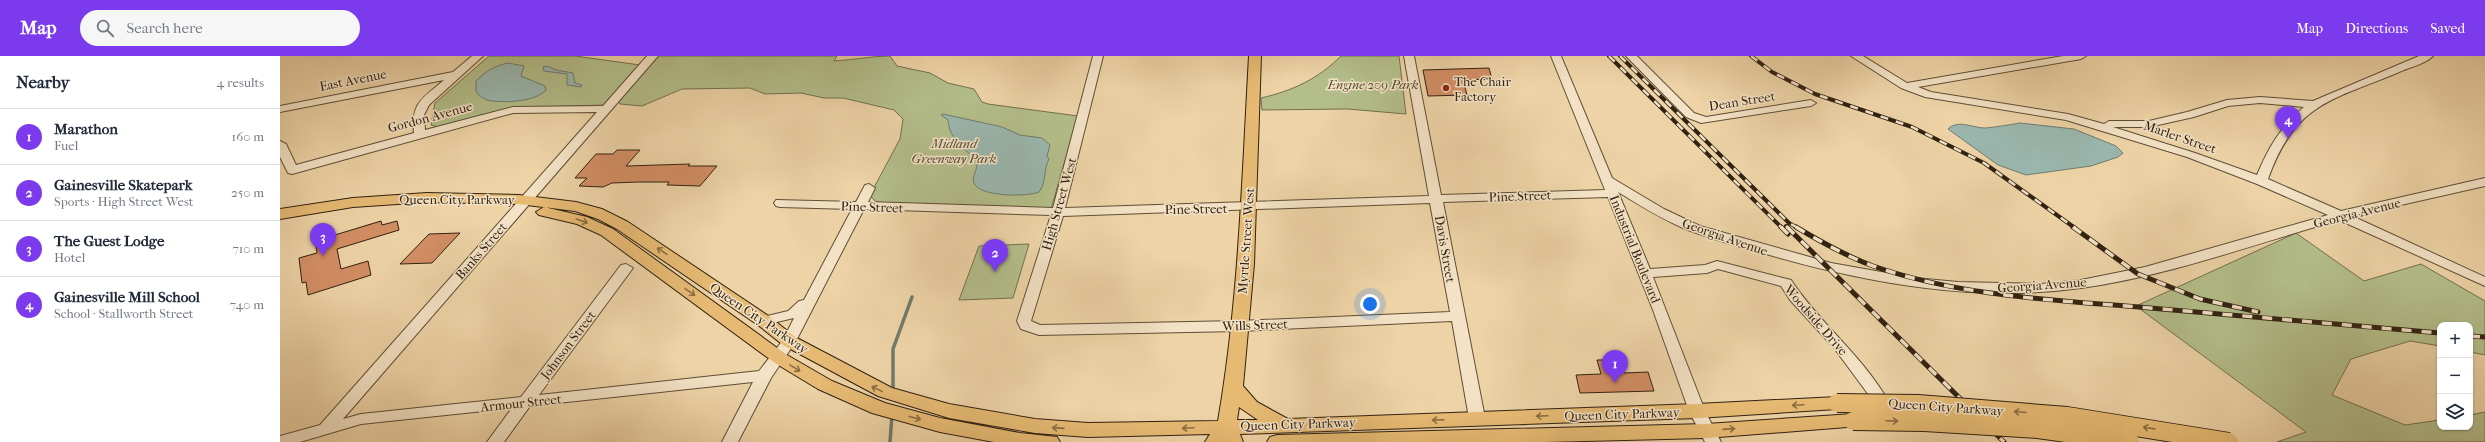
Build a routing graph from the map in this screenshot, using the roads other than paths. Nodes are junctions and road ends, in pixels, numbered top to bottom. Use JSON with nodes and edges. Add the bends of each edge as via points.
{"nodes":[{"id":1,"x":478,"y":56,"type":"edge"},
{"id":2,"x":653,"y":56,"type":"edge"},
{"id":3,"x":1098,"y":56,"type":"edge"},
{"id":4,"x":1256,"y":56,"type":"edge"},
{"id":5,"x":1409,"y":56,"type":"edge"},
{"id":6,"x":1556,"y":56,"type":"edge"},
{"id":7,"x":1631,"y":56,"type":"edge"},
{"id":8,"x":1856,"y":56,"type":"edge"},
{"id":9,"x":2081,"y":56,"type":"edge"},
{"id":10,"x":2428,"y":56,"type":"edge"},
{"id":11,"x":455,"y":76,"type":"junction"},
{"id":12,"x":1905,"y":86,"type":"junction"},
{"id":13,"x":1811,"y":103,"type":"dead end"},
{"id":14,"x":2314,"y":104,"type":"junction"},
{"id":15,"x":280,"y":109,"type":"edge"},
{"id":16,"x":606,"y":109,"type":"junction"},
{"id":17,"x":2068,"y":117,"type":"junction"},
{"id":18,"x":420,"y":135,"type":"junction"},
{"id":19,"x":280,"y":144,"type":"edge"},
{"id":20,"x":1607,"y":180,"type":"junction"},
{"id":21,"x":2260,"y":181,"type":"junction"},
{"id":22,"x":2485,"y":182,"type":"edge"},
{"id":23,"x":869,"y":188,"type":"dead end"},
{"id":24,"x":1612,"y":193,"type":"junction"},
{"id":25,"x":1436,"y":199,"type":"junction"},
{"id":26,"x":780,"y":203,"type":"dead end"},
{"id":27,"x":523,"y":204,"type":"junction"},
{"id":28,"x":858,"y":206,"type":"junction"},
{"id":29,"x":1249,"y":207,"type":"junction"},
{"id":30,"x":1058,"y":212,"type":"junction"},
{"id":31,"x":280,"y":214,"type":"edge"},
{"id":32,"x":2339,"y":216,"type":"junction"},
{"id":33,"x":280,"y":224,"type":"edge"},
{"id":34,"x":626,"y":268,"type":"dead end"},
{"id":35,"x":1645,"y":273,"type":"junction"},
{"id":36,"x":2485,"y":282,"type":"edge"},
{"id":37,"x":809,"y":300,"type":"junction"},
{"id":38,"x":1457,"y":316,"type":"junction"},
{"id":39,"x":764,"y":321,"type":"junction"},
{"id":40,"x":1240,"y":326,"type":"junction"},
{"id":41,"x":1052,"y":329,"type":"joint"},
{"id":42,"x":789,"y":342,"type":"junction"},
{"id":43,"x":778,"y":357,"type":"junction"},
{"id":44,"x":764,"y":376,"type":"junction"},
{"id":45,"x":1234,"y":388,"type":"junction"},
{"id":46,"x":1876,"y":394,"type":"dead end"},
{"id":47,"x":524,"y":403,"type":"junction"},
{"id":48,"x":1697,"y":411,"type":"junction"},
{"id":49,"x":326,"y":428,"type":"junction"},
{"id":50,"x":1480,"y":432,"type":"edge"},
{"id":51,"x":1230,"y":434,"type":"edge"},
{"id":52,"x":1280,"y":434,"type":"edge"},
{"id":53,"x":1710,"y":436,"type":"edge"},
{"id":54,"x":280,"y":442,"type":"edge"},
{"id":55,"x":495,"y":442,"type":"edge"},
{"id":56,"x":730,"y":442,"type":"edge"},
{"id":57,"x":1050,"y":442,"type":"edge"},
{"id":58,"x":1215,"y":442,"type":"edge"},
{"id":59,"x":2130,"y":442,"type":"edge"},
{"id":60,"x":2229,"y":442,"type":"edge"}],
"edges":[{"from":1,"to":11,"type":"street"},
{"from":2,"to":16,"type":"street","name":"Banks Street"},
{"from":3,"to":30,"type":"street","name":"High Street West"},
{"from":4,"to":29,"type":"main road","name":"Myrtle Street West"},
{"from":5,"to":25,"type":"street","name":"Davis Street"},
{"from":6,"to":20,"type":"street","name":"Industrial Boulevard"},
{"from":7,"to":13,"type":"street","name":"Dean Street","via":[[1690,115],[1705,121]]},
{"from":8,"to":12,"type":"street","name":"Marler Street"},
{"from":9,"to":12,"type":"street"},
{"from":10,"to":14,"type":"street"},
{"from":11,"to":15,"type":"street","name":"East Avenue"},
{"from":11,"to":18,"type":"street","via":[[420,109],[417,120]]},
{"from":12,"to":17,"type":"street","name":"Marler Street","via":[[1928,95],[1959,101]]},
{"from":14,"to":17,"type":"street","via":[[2260,100],[2227,104],[2149,124],[2114,124]]},
{"from":14,"to":21,"type":"street","via":[[2293,121],[2274,146]]},
{"from":16,"to":18,"type":"street","name":"Gordon Avenue","via":[[513,110]]},
{"from":16,"to":27,"type":"street","name":"Banks Street"},
{"from":17,"to":21,"type":"street","name":"Marler Street","via":[[2191,155]]},
{"from":18,"to":19,"type":"street","name":"Gordon Avenue","via":[[292,170]]},
{"from":20,"to":24,"type":"street","name":"Industrial Boulevard"},
{"from":20,"to":32,"type":"street","name":"Georgia Avenue","via":[[1678,221],[1708,233],[1782,255],[1906,280],[1983,289],[2027,289],[2079,284],[2138,274]]},
{"from":21,"to":32,"type":"street","name":"Marler Street"},
{"from":22,"to":32,"type":"street","name":"Georgia Avenue"},
{"from":23,"to":28,"type":"street"},
{"from":24,"to":25,"type":"street","name":"Pine Street"},
{"from":24,"to":35,"type":"street","name":"Industrial Boulevard"},
{"from":25,"to":29,"type":"street","name":"Pine Street"},
{"from":25,"to":38,"type":"street","name":"Davis Street"},
{"from":26,"to":28,"type":"street","name":"Pine Street"},
{"from":27,"to":31,"type":"main road","name":"Queen City Parkway","via":[[403,198]]},
{"from":27,"to":33,"type":"main road","name":"Queen City Parkway","via":[[397,207],[338,213]]},
{"from":39,"to":27,"type":"main road","name":"Queen City Parkway","one_way":true,"via":[[621,224],[605,216],[573,206]]},
{"from":27,"to":43,"type":"main road","name":"Queen City Parkway","one_way":true,"via":[[607,232]]},
{"from":27,"to":49,"type":"street","name":"Banks Street"},
{"from":28,"to":30,"type":"street","name":"Pine Street"},
{"from":28,"to":37,"type":"street"},
{"from":29,"to":30,"type":"street","name":"Pine Street"},
{"from":29,"to":40,"type":"main road","name":"Myrtle Street West"},
{"from":30,"to":41,"type":"street","name":"High Street West","via":[[1024,321],[1026,326],[1038,330]]},
{"from":32,"to":36,"type":"street","name":"Marler Street"},
{"from":34,"to":47,"type":"street","name":"Johnson Street"},
{"from":35,"to":46,"type":"street","name":"Woodside Drive","via":[[1707,269],[1717,266],[1786,282],[1795,297],[1839,345]]},
{"from":35,"to":48,"type":"street","name":"Industrial Boulevard"},
{"from":37,"to":39,"type":"street","via":[[793,314]]},
{"from":37,"to":42,"type":"street"},
{"from":38,"to":40,"type":"street","name":"Wills Street"},
{"from":38,"to":50,"type":"street","name":"Davis Street"},
{"from":39,"to":42,"type":"main road","name":"Queen City Parkway"},
{"from":40,"to":41,"type":"street","name":"Wills Street"},
{"from":40,"to":45,"type":"main road","name":"Myrtle Street West"},
{"from":42,"to":43,"type":"street"},
{"from":51,"to":42,"type":"main road","name":"Queen City Parkway","one_way":true,"via":[[1035,426],[949,412],[885,392]]},
{"from":43,"to":44,"type":"street"},
{"from":43,"to":57,"type":"main road","name":"Queen City Parkway","one_way":true,"via":[[825,385],[879,408],[940,424],[1020,440]]},
{"from":44,"to":47,"type":"street","name":"Armour Street"},
{"from":44,"to":56,"type":"street"},
{"from":45,"to":51,"type":"main road","name":"Myrtle Street West"},
{"from":45,"to":52,"type":"main road","via":[[1250,407]]},
{"from":47,"to":49,"type":"street","name":"Armour Street","via":[[361,419]]},
{"from":47,"to":55,"type":"street","name":"Johnson Street"},
{"from":48,"to":50,"type":"main road","name":"Queen City Parkway","one_way":true},
{"from":48,"to":53,"type":"street","name":"Industrial Boulevard"},
{"from":60,"to":48,"type":"main road","name":"Queen City Parkway","one_way":true,"bridge":true,"via":[[2067,416],[1918,404],[1837,403]]},
{"from":49,"to":54,"type":"street","name":"Armour Street"},
{"from":50,"to":52,"type":"main road","name":"Queen City Parkway"},
{"from":50,"to":53,"type":"main road","name":"Queen City Parkway"},
{"from":51,"to":52,"type":"main road","name":"Queen City Parkway"},
{"from":51,"to":58,"type":"main road"},
{"from":53,"to":59,"type":"main road","name":"Queen City Parkway","one_way":true,"bridge":true,"via":[[1853,421],[1924,422],[2038,429]]}]}
